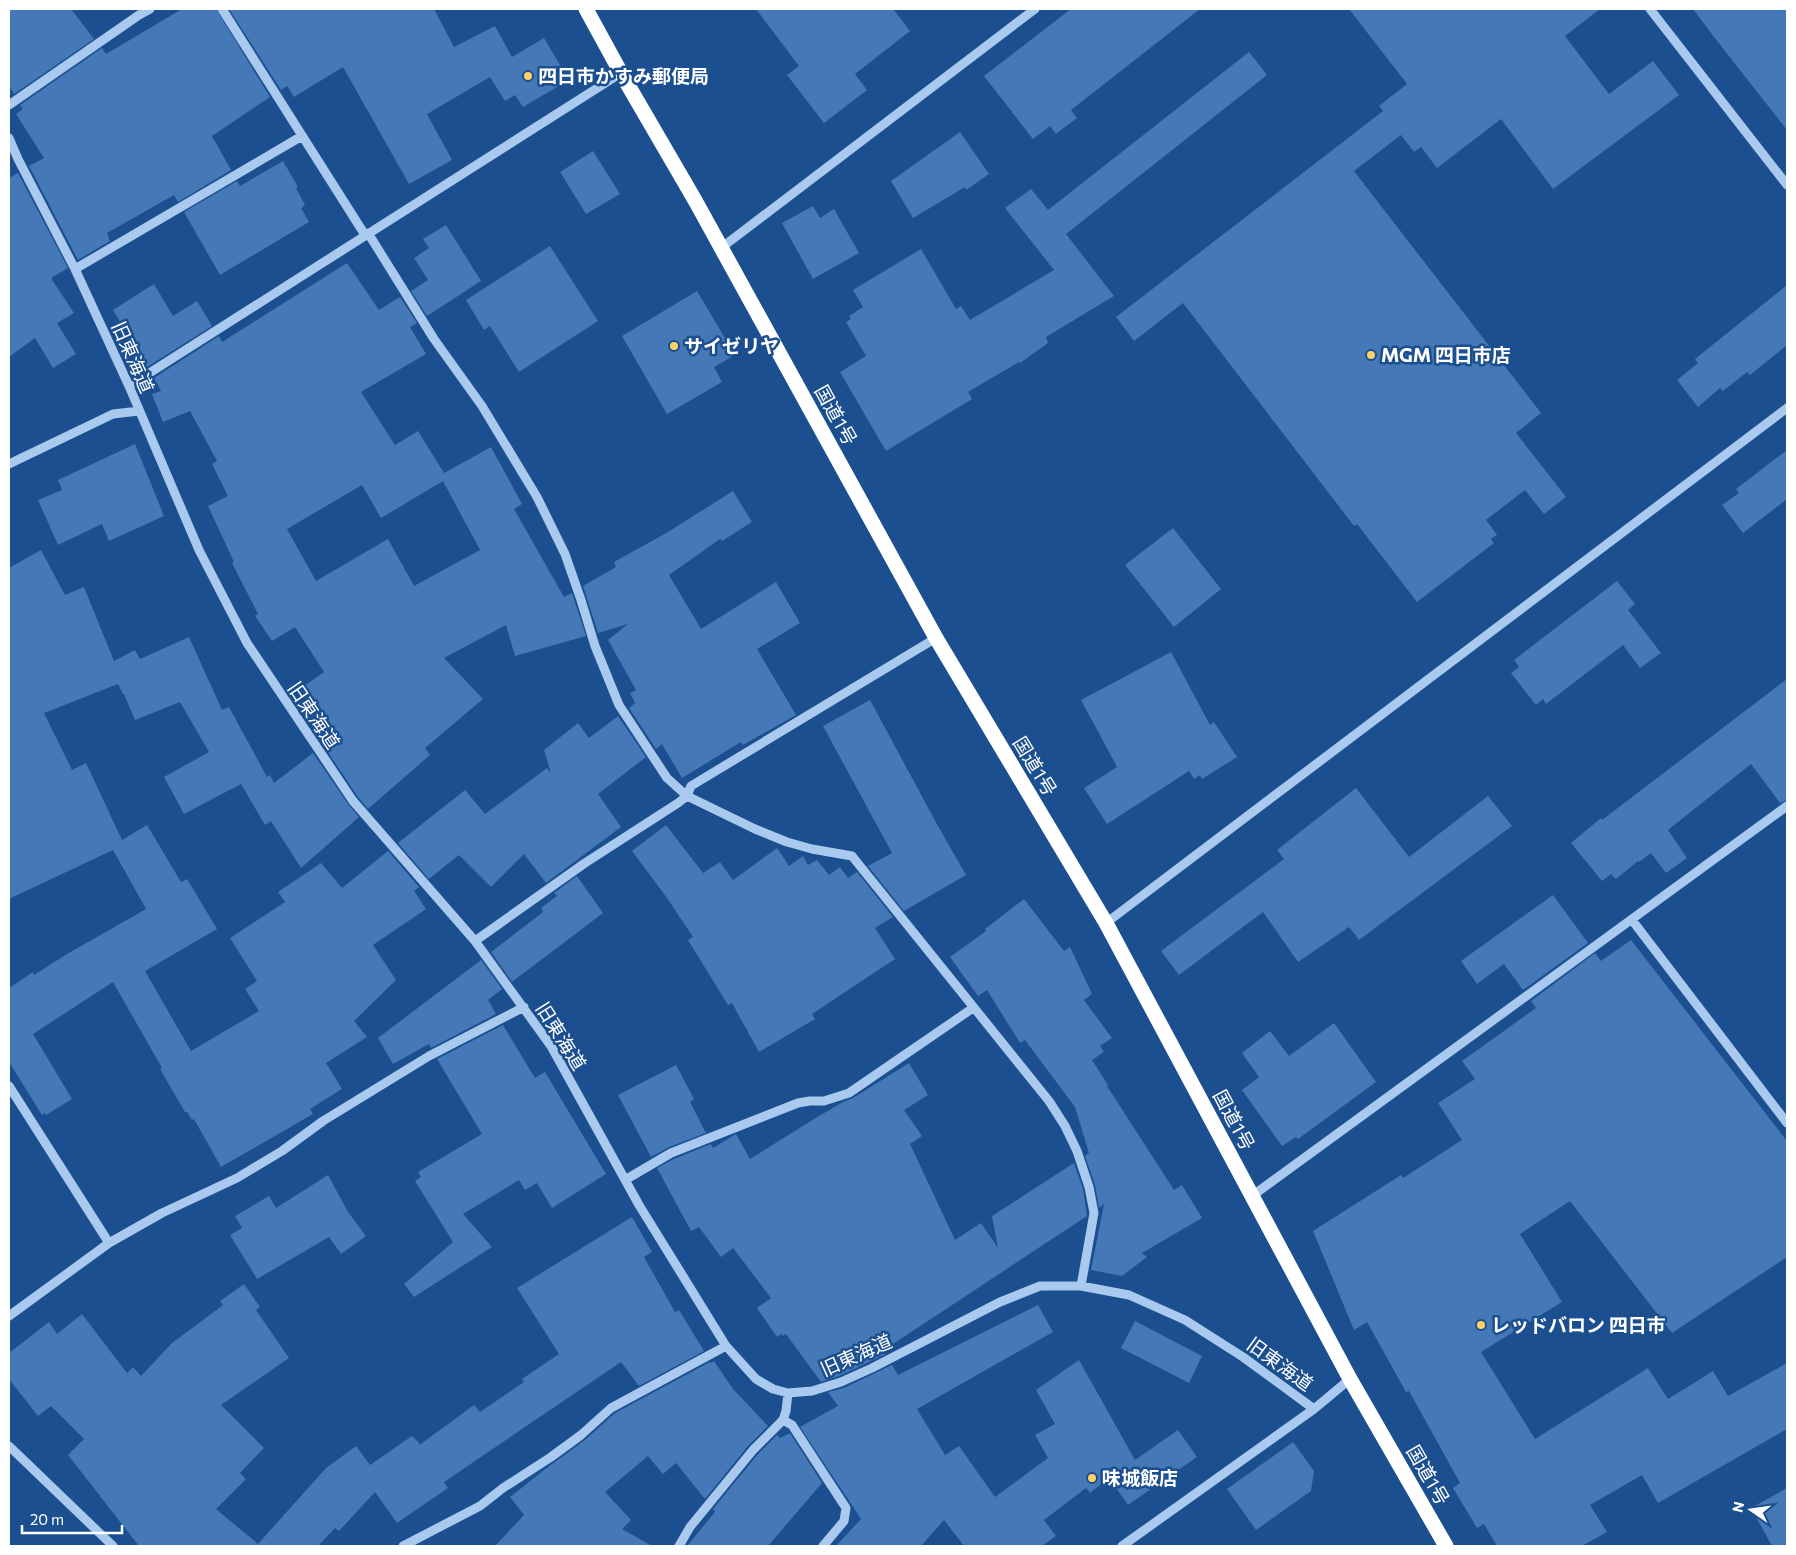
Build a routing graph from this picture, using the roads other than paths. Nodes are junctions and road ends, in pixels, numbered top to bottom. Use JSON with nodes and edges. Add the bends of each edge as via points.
{"nodes":[{"id":1,"x":150,"y":9,"type":"edge"},
{"id":2,"x":222,"y":9,"type":"edge"},
{"id":3,"x":586,"y":9,"type":"edge"},
{"id":4,"x":1035,"y":9,"type":"edge"},
{"id":5,"x":1650,"y":9,"type":"edge"},
{"id":6,"x":621,"y":73,"type":"junction"},
{"id":7,"x":9,"y":105,"type":"edge"},
{"id":8,"x":302,"y":136,"type":"junction"},
{"id":9,"x":9,"y":138,"type":"edge"},
{"id":10,"x":18,"y":159,"type":"junction"},
{"id":11,"x":9,"y":164,"type":"edge"},
{"id":12,"x":1787,"y":185,"type":"edge"},
{"id":13,"x":367,"y":234,"type":"junction"},
{"id":14,"x":721,"y":248,"type":"junction"},
{"id":15,"x":75,"y":269,"type":"junction"},
{"id":16,"x":129,"y":386,"type":"junction"},
{"id":17,"x":1787,"y":408,"type":"edge"},
{"id":18,"x":139,"y":411,"type":"junction"},
{"id":19,"x":9,"y":464,"type":"edge"},
{"id":20,"x":936,"y":638,"type":"junction"},
{"id":21,"x":687,"y":796,"type":"junction"},
{"id":22,"x":1787,"y":806,"type":"edge"},
{"id":23,"x":1632,"y":920,"type":"junction"},
{"id":24,"x":1106,"y":923,"type":"junction"},
{"id":25,"x":475,"y":941,"type":"junction"},
{"id":26,"x":524,"y":1007,"type":"junction"},
{"id":27,"x":973,"y":1008,"type":"junction"},
{"id":28,"x":9,"y":1086,"type":"edge"},
{"id":29,"x":1787,"y":1123,"type":"edge"},
{"id":30,"x":625,"y":1180,"type":"junction"},
{"id":31,"x":1252,"y":1196,"type":"junction"},
{"id":32,"x":109,"y":1243,"type":"junction"},
{"id":33,"x":1081,"y":1286,"type":"junction"},
{"id":34,"x":9,"y":1316,"type":"edge"},
{"id":35,"x":726,"y":1346,"type":"junction"},
{"id":36,"x":1350,"y":1379,"type":"junction"},
{"id":37,"x":788,"y":1393,"type":"junction"},
{"id":38,"x":1314,"y":1409,"type":"junction"},
{"id":39,"x":783,"y":1420,"type":"junction"},
{"id":40,"x":9,"y":1446,"type":"edge"},
{"id":41,"x":113,"y":1546,"type":"edge"},
{"id":42,"x":403,"y":1546,"type":"edge"},
{"id":43,"x":679,"y":1546,"type":"edge"},
{"id":44,"x":822,"y":1546,"type":"edge"},
{"id":45,"x":1122,"y":1546,"type":"edge"},
{"id":46,"x":1446,"y":1546,"type":"edge"}],
"edges":[{"from":1,"to":7,"type":"street"},
{"from":2,"to":8,"type":"street"},
{"from":3,"to":6,"type":"highway","name":"国道1号"},
{"from":4,"to":14,"type":"street"},
{"from":5,"to":12,"type":"street"},
{"from":6,"to":13,"type":"street"},
{"from":6,"to":14,"type":"highway","name":"国道1号"},
{"from":8,"to":13,"type":"street"},
{"from":8,"to":15,"type":"street"},
{"from":9,"to":10,"type":"street","name":"旧東海道"},
{"from":10,"to":11,"type":"street"},
{"from":10,"to":15,"type":"street","name":"旧東海道"},
{"from":13,"to":16,"type":"street"},
{"from":13,"to":21,"type":"street","via":[[434,339],[482,406],[537,497],[565,554],[595,646],[619,705],[667,778]]},
{"from":14,"to":20,"type":"highway","name":"国道1号"},
{"from":15,"to":16,"type":"street","name":"旧東海道"},
{"from":16,"to":18,"type":"street","name":"旧東海道"},
{"from":17,"to":24,"type":"street"},
{"from":18,"to":19,"type":"street","via":[[113,414]]},
{"from":18,"to":25,"type":"street","name":"旧東海道","via":[[198,550],[247,643],[353,801]]},
{"from":20,"to":21,"type":"street","via":[[691,786]]},
{"from":20,"to":24,"type":"highway","name":"国道1号"},
{"from":21,"to":25,"type":"street"},
{"from":21,"to":27,"type":"street","via":[[787,842],[852,856]]},
{"from":22,"to":23,"type":"street"},
{"from":23,"to":29,"type":"street"},
{"from":23,"to":31,"type":"street"},
{"from":24,"to":31,"type":"highway","name":"国道1号"},
{"from":25,"to":26,"type":"street","name":"旧東海道"},
{"from":26,"to":30,"type":"street","name":"旧東海道","via":[[551,1046]]},
{"from":26,"to":32,"type":"street","via":[[429,1056],[322,1121],[282,1151],[237,1178],[162,1213]]},
{"from":27,"to":30,"type":"street","via":[[848,1092],[824,1101],[798,1103],[671,1153]]},
{"from":27,"to":33,"type":"street","via":[[1049,1101],[1077,1151],[1094,1213]]},
{"from":28,"to":32,"type":"street"},
{"from":30,"to":35,"type":"street","name":"旧東海道"},
{"from":31,"to":36,"type":"highway","name":"国道1号"},
{"from":32,"to":34,"type":"street"},
{"from":33,"to":37,"type":"street","name":"旧東海道","via":[[1040,1286],[1000,1302],[841,1382],[812,1391]]},
{"from":33,"to":38,"type":"street","name":"旧東海道","via":[[1129,1295],[1185,1320]]},
{"from":35,"to":37,"type":"street","name":"旧東海道","via":[[756,1379]]},
{"from":35,"to":42,"type":"street","via":[[611,1408],[559,1452],[480,1506]]},
{"from":36,"to":38,"type":"street","name":"旧東海道"},
{"from":36,"to":46,"type":"highway","name":"国道1号"},
{"from":37,"to":39,"type":"street"},
{"from":38,"to":45,"type":"street"},
{"from":39,"to":43,"type":"street","via":[[753,1450],[690,1527]]},
{"from":39,"to":44,"type":"street","via":[[792,1425],[846,1508],[844,1521]]},
{"from":40,"to":41,"type":"street"}]}
